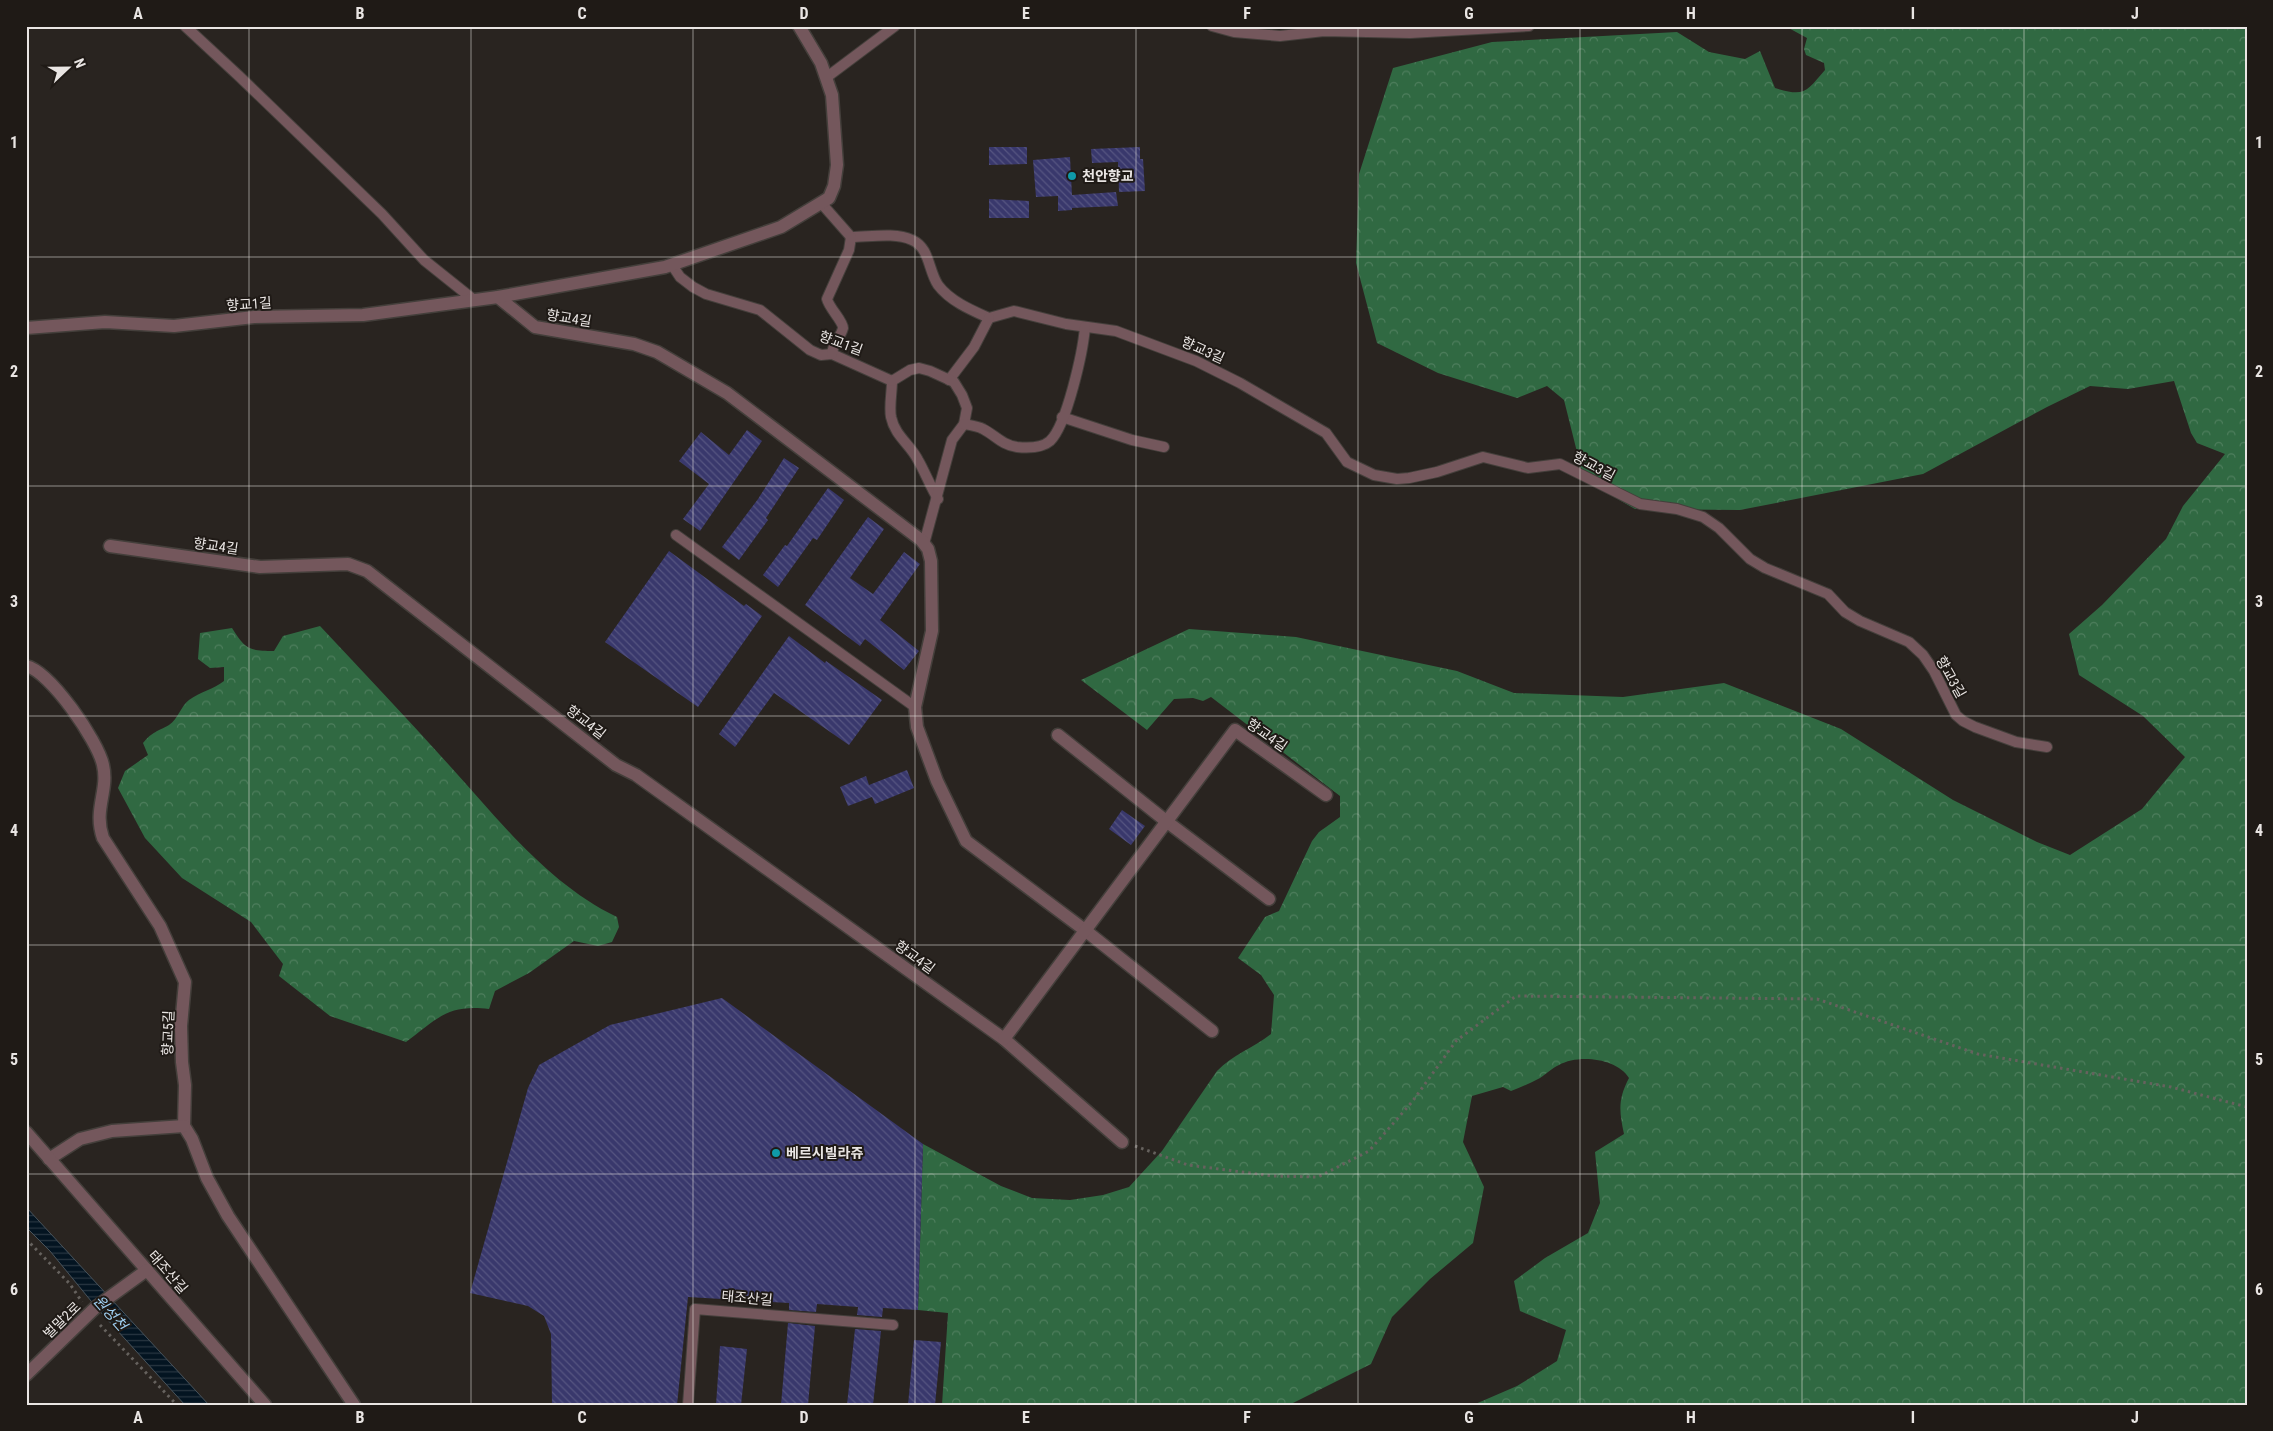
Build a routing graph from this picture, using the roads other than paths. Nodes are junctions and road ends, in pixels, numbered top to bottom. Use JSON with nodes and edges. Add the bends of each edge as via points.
{"nodes":[{"id":1,"x":185,"y":26,"type":"edge"},
{"id":2,"x":799,"y":26,"type":"edge"},
{"id":3,"x":895,"y":26,"type":"edge"},
{"id":4,"x":1212,"y":26,"type":"edge"},
{"id":5,"x":1529,"y":26,"type":"edge"},
{"id":6,"x":827,"y":77,"type":"junction"},
{"id":7,"x":822,"y":204,"type":"junction"},
{"id":8,"x":851,"y":237,"type":"junction"},
{"id":9,"x":672,"y":265,"type":"junction"},
{"id":10,"x":498,"y":297,"type":"junction"},
{"id":11,"x":474,"y":300,"type":"junction"},
{"id":12,"x":989,"y":318,"type":"junction"},
{"id":13,"x":1085,"y":327,"type":"junction"},
{"id":14,"x":26,"y":328,"type":"edge"},
{"id":15,"x":832,"y":354,"type":"junction"},
{"id":16,"x":949,"y":380,"type":"junction"},
{"id":17,"x":892,"y":381,"type":"junction"},
{"id":18,"x":1062,"y":416,"type":"junction"},
{"id":19,"x":964,"y":424,"type":"junction"},
{"id":20,"x":1164,"y":447,"type":"dead end"},
{"id":21,"x":938,"y":498,"type":"junction"},
{"id":22,"x":676,"y":535,"type":"dead end"},
{"id":23,"x":924,"y":544,"type":"junction"},
{"id":24,"x":110,"y":546,"type":"dead end"},
{"id":25,"x":26,"y":666,"type":"edge"},
{"id":26,"x":915,"y":706,"type":"junction"},
{"id":27,"x":1058,"y":735,"type":"dead end"},
{"id":28,"x":2047,"y":747,"type":"dead end"},
{"id":29,"x":1326,"y":795,"type":"dead end"},
{"id":30,"x":1166,"y":822,"type":"junction"},
{"id":31,"x":1269,"y":899,"type":"dead end"},
{"id":32,"x":1086,"y":931,"type":"junction"},
{"id":33,"x":1212,"y":1031,"type":"dead end"},
{"id":34,"x":1004,"y":1040,"type":"junction"},
{"id":35,"x":184,"y":1126,"type":"junction"},
{"id":36,"x":26,"y":1132,"type":"edge"},
{"id":37,"x":1122,"y":1142,"type":"road end"},
{"id":38,"x":49,"y":1159,"type":"junction"},
{"id":39,"x":142,"y":1273,"type":"junction"},
{"id":40,"x":893,"y":1325,"type":"dead end"},
{"id":41,"x":26,"y":1375,"type":"edge"},
{"id":42,"x":265,"y":1405,"type":"edge"},
{"id":43,"x":354,"y":1405,"type":"edge"},
{"id":44,"x":688,"y":1405,"type":"edge"}],
"edges":[{"from":1,"to":11,"type":"lane","via":[[382,214],[424,260]]},
{"from":2,"to":6,"type":"street","name":"향교1길"},
{"from":3,"to":6,"type":"lane"},
{"from":4,"to":5,"type":"lane","via":[[1234,32],[1280,36],[1324,31],[1410,33]]},
{"from":6,"to":7,"type":"street","name":"향교1길","via":[[832,95],[837,165],[834,186]]},
{"from":7,"to":8,"type":"lane"},
{"from":7,"to":9,"type":"street","name":"향교1길","via":[[781,227]]},
{"from":8,"to":12,"type":"lane","via":[[911,239],[920,245],[936,282],[946,293]]},
{"from":8,"to":15,"type":"lane","via":[[849,250],[827,299],[843,329],[833,345]]},
{"from":9,"to":10,"type":"street","name":"향교1길"},
{"from":9,"to":15,"type":"lane","name":"향교1길","via":[[693,287],[760,310],[810,350],[821,355]]},
{"from":10,"to":11,"type":"street","name":"향교1길"},
{"from":10,"to":23,"type":"street","name":"향교4길","via":[[535,327],[634,344],[657,352],[727,393]]},
{"from":11,"to":14,"type":"street","name":"향교1길","via":[[363,315],[254,317],[174,326],[105,322]]},
{"from":12,"to":13,"type":"lane","name":"향교3길","via":[[1014,311]]},
{"from":12,"to":16,"type":"lane","via":[[974,347]]},
{"from":13,"to":18,"type":"lane","via":[[1078,371]]},
{"from":13,"to":28,"type":"lane","name":"향교3길","via":[[1134,337],[1196,361],[1240,383],[1326,433],[1347,462],[1374,475],[1409,478],[1483,457],[1528,468],[1560,464],[1640,504],[1677,509],[1703,517],[1720,528],[1750,559],[1828,594],[1845,612],[1860,621],[1909,642],[1934,671],[1956,715],[1963,721],[2016,742]]},
{"from":15,"to":17,"type":"lane","name":"향교1길"},
{"from":16,"to":17,"type":"lane","via":[[919,368]]},
{"from":16,"to":19,"type":"lane","via":[[954,382],[967,408]]},
{"from":17,"to":21,"type":"lane","via":[[890,415],[893,424],[918,459]]},
{"from":18,"to":19,"type":"lane","via":[[1050,441],[1042,446],[1004,444],[984,429]]},
{"from":18,"to":20,"type":"lane","via":[[1132,440]]},
{"from":19,"to":21,"type":"lane","via":[[952,440]]},
{"from":21,"to":23,"type":"lane"},
{"from":22,"to":26,"type":"lane"},
{"from":23,"to":26,"type":"street","via":[[931,561],[932,631]]},
{"from":24,"to":34,"type":"street","name":"향교4길","via":[[260,567],[348,564],[359,567],[381,580],[616,765],[636,775]]},
{"from":25,"to":35,"type":"street","name":"향교5길","via":[[50,682],[92,738],[103,765],[98,824],[103,838],[160,926],[186,982],[181,1026]]},
{"from":26,"to":32,"type":"street","via":[[916,727],[933,772],[966,841]]},
{"from":27,"to":30,"type":"street"},
{"from":29,"to":30,"type":"street","name":"향교4길","via":[[1235,730]]},
{"from":30,"to":31,"type":"street"},
{"from":30,"to":32,"type":"street","name":"향교4길"},
{"from":32,"to":33,"type":"street"},
{"from":32,"to":34,"type":"street","name":"향교4길"},
{"from":34,"to":37,"type":"street","name":"향교4길"},
{"from":35,"to":38,"type":"street","via":[[112,1131],[80,1139]]},
{"from":35,"to":43,"type":"street","name":"향교5길","via":[[228,1216]]},
{"from":36,"to":38,"type":"street","name":"태조산길"},
{"from":38,"to":39,"type":"street","name":"태조산길"},
{"from":39,"to":41,"type":"street","name":"벌말2로","via":[[96,1307]]},
{"from":39,"to":42,"type":"street","name":"태조산길"},
{"from":40,"to":44,"type":"lane","name":"태조산길","via":[[696,1309]]}]}
